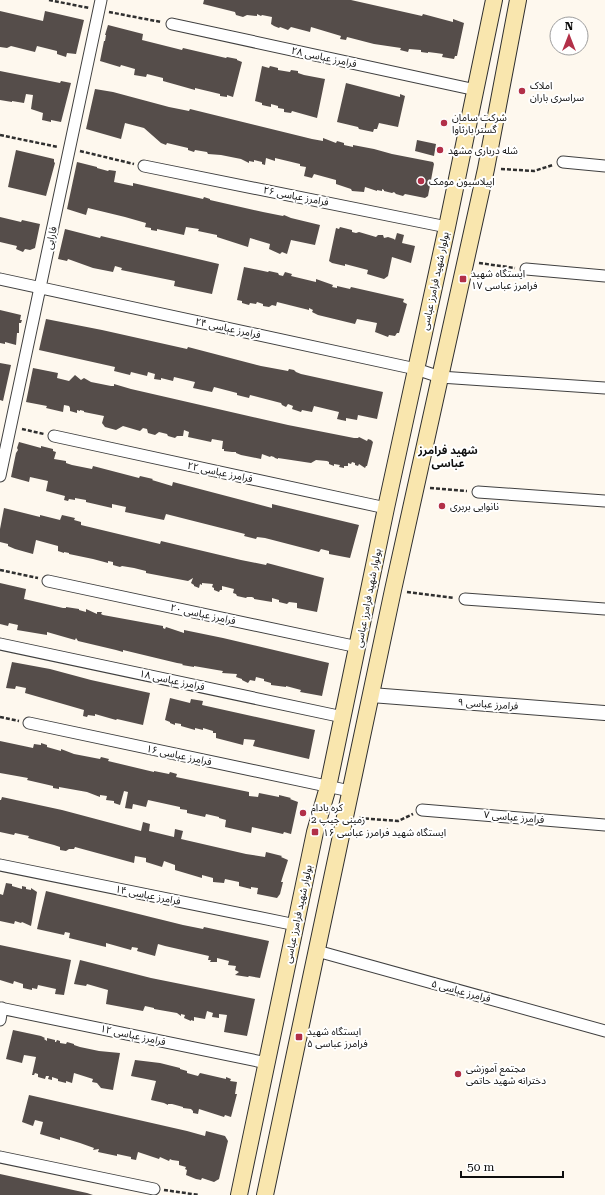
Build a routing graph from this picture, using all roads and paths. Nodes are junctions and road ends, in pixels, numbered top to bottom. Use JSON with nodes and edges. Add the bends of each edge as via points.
{"nodes":[{"id":1,"x":101,"y":0,"type":"edge"},
{"id":2,"x":494,"y":0,"type":"edge"},
{"id":3,"x":518,"y":0,"type":"edge"},
{"id":4,"x":172,"y":24,"type":"dead end"},
{"id":5,"x":476,"y":90,"type":"junction"},
{"id":6,"x":563,"y":162,"type":"joint"},
{"id":7,"x":144,"y":166,"type":"dead end"},
{"id":8,"x":605,"y":166,"type":"edge"},
{"id":9,"x":486,"y":169,"type":"junction"},
{"id":10,"x":447,"y":227,"type":"junction"},
{"id":11,"x":466,"y":262,"type":"junction"},
{"id":12,"x":526,"y":269,"type":"joint"},
{"id":13,"x":605,"y":276,"type":"edge"},
{"id":14,"x":0,"y":279,"type":"edge"},
{"id":15,"x":40,"y":288,"type":"junction"},
{"id":16,"x":416,"y":369,"type":"junction"},
{"id":17,"x":440,"y":377,"type":"junction"},
{"id":18,"x":605,"y":388,"type":"edge"},
{"id":19,"x":10,"y":427,"type":"junction"},
{"id":20,"x":54,"y":436,"type":"joint"},
{"id":21,"x":0,"y":476,"type":"edge"},
{"id":22,"x":416,"y":487,"type":"junction"},
{"id":23,"x":478,"y":492,"type":"joint"},
{"id":24,"x":605,"y":501,"type":"edge"},
{"id":25,"x":386,"y":508,"type":"junction"},
{"id":26,"x":0,"y":570,"type":"edge"},
{"id":27,"x":48,"y":581,"type":"joint"},
{"id":28,"x":393,"y":590,"type":"junction"},
{"id":29,"x":465,"y":599,"type":"joint"},
{"id":30,"x":605,"y":609,"type":"edge"},
{"id":31,"x":0,"y":644,"type":"edge"},
{"id":32,"x":358,"y":647,"type":"junction"},
{"id":33,"x":371,"y":695,"type":"junction"},
{"id":34,"x":605,"y":713,"type":"edge"},
{"id":35,"x":0,"y":717,"type":"edge"},
{"id":36,"x":343,"y":717,"type":"junction"},
{"id":37,"x":29,"y":723,"type":"joint"},
{"id":38,"x":328,"y":787,"type":"junction"},
{"id":39,"x":350,"y":791,"type":"junction"},
{"id":40,"x":422,"y":810,"type":"joint"},
{"id":41,"x":345,"y":818,"type":"junction"},
{"id":42,"x":605,"y":825,"type":"edge"},
{"id":43,"x":0,"y":865,"type":"edge"},
{"id":44,"x":296,"y":925,"type":"junction"},
{"id":45,"x":316,"y":951,"type":"junction"},
{"id":46,"x":1,"y":1008,"type":"edge"},
{"id":47,"x":0,"y":1020,"type":"edge"},
{"id":48,"x":605,"y":1030,"type":"edge"},
{"id":49,"x":267,"y":1063,"type":"junction"},
{"id":50,"x":0,"y":1157,"type":"edge"},
{"id":51,"x":154,"y":1189,"type":"joint"},
{"id":52,"x":199,"y":1195,"type":"edge"},
{"id":53,"x":239,"y":1195,"type":"edge"},
{"id":54,"x":266,"y":1195,"type":"edge"}],
"edges":[{"from":1,"to":15,"type":"street","name":"فارابی"},
{"from":2,"to":5,"type":"main road","name":"بولوار شهید فرامرز عباسی"},
{"from":3,"to":9,"type":"main road"},
{"from":4,"to":5,"type":"street","name":"فرامرز عباسی ۲۸"},
{"from":5,"to":10,"type":"main road","name":"بولوار شهید فرامرز عباسی"},
{"from":6,"to":8,"type":"street"},
{"from":6,"to":9,"type":"path","via":[[534,171]]},
{"from":7,"to":10,"type":"street","name":"فرامرز عباسی ۲۶"},
{"from":9,"to":11,"type":"main road"},
{"from":10,"to":16,"type":"main road","name":"بولوار شهید فرامرز عباسی"},
{"from":11,"to":12,"type":"path"},
{"from":11,"to":17,"type":"main road"},
{"from":12,"to":13,"type":"street"},
{"from":14,"to":15,"type":"street","name":"فرامرز عباسی ۲۴"},
{"from":15,"to":16,"type":"street","name":"فرامرز عباسی ۲۴"},
{"from":15,"to":19,"type":"street","name":"فارابی"},
{"from":16,"to":17,"type":"street","name":"فرامرز عباسی ۲۴"},
{"from":16,"to":25,"type":"main road","name":"بولوار شهید فرامرز عباسی"},
{"from":17,"to":18,"type":"street","name":"فرامرز عباسی ۲۴"},
{"from":17,"to":22,"type":"main road"},
{"from":19,"to":20,"type":"path"},
{"from":19,"to":21,"type":"street","name":"فارابی"},
{"from":20,"to":25,"type":"street","name":"فرامرز عباسی ۲۲"},
{"from":22,"to":23,"type":"path"},
{"from":22,"to":28,"type":"main road"},
{"from":23,"to":24,"type":"street"},
{"from":25,"to":32,"type":"main road","name":"بولوار شهید فرامرز عباسی"},
{"from":26,"to":27,"type":"path"},
{"from":27,"to":32,"type":"street","name":"فرامرز عباسی ۲۰"},
{"from":28,"to":29,"type":"path"},
{"from":28,"to":33,"type":"main road"},
{"from":29,"to":30,"type":"street"},
{"from":31,"to":36,"type":"street","name":"فرامرز عباسی ۱۸"},
{"from":32,"to":36,"type":"main road","name":"بولوار شهید فرامرز عباسی"},
{"from":33,"to":34,"type":"street","name":"فرامرز عباسی ۹"},
{"from":33,"to":39,"type":"main road"},
{"from":35,"to":37,"type":"path"},
{"from":36,"to":38,"type":"main road","name":"بولوار شهید فرامرز عباسی"},
{"from":37,"to":38,"type":"street","name":"فرامرز عباسی ۱۶"},
{"from":38,"to":39,"type":"street","name":"فرامرز عباسی ۱۶"},
{"from":38,"to":44,"type":"main road","name":"بولوار شهید فرامرز عباسی","via":[[315,832]]},
{"from":39,"to":41,"type":"main road"},
{"from":40,"to":41,"type":"path","via":[[398,821]]},
{"from":40,"to":42,"type":"street","name":"فرامرز عباسی ۷"},
{"from":41,"to":45,"type":"main road"},
{"from":43,"to":44,"type":"street","name":"فرامرز عباسی ۱۴"},
{"from":44,"to":49,"type":"main road","name":"بولوار شهید فرامرز عباسی"},
{"from":45,"to":48,"type":"street","name":"فرامرز عباسی ۵"},
{"from":45,"to":54,"type":"main road"},
{"from":46,"to":47,"type":"street"},
{"from":46,"to":49,"type":"street","name":"فرامرز عباسی ۱۲"},
{"from":49,"to":53,"type":"main road","name":"بولوار شهید فرامرز عباسی"},
{"from":50,"to":51,"type":"street"},
{"from":51,"to":52,"type":"path"}]}
